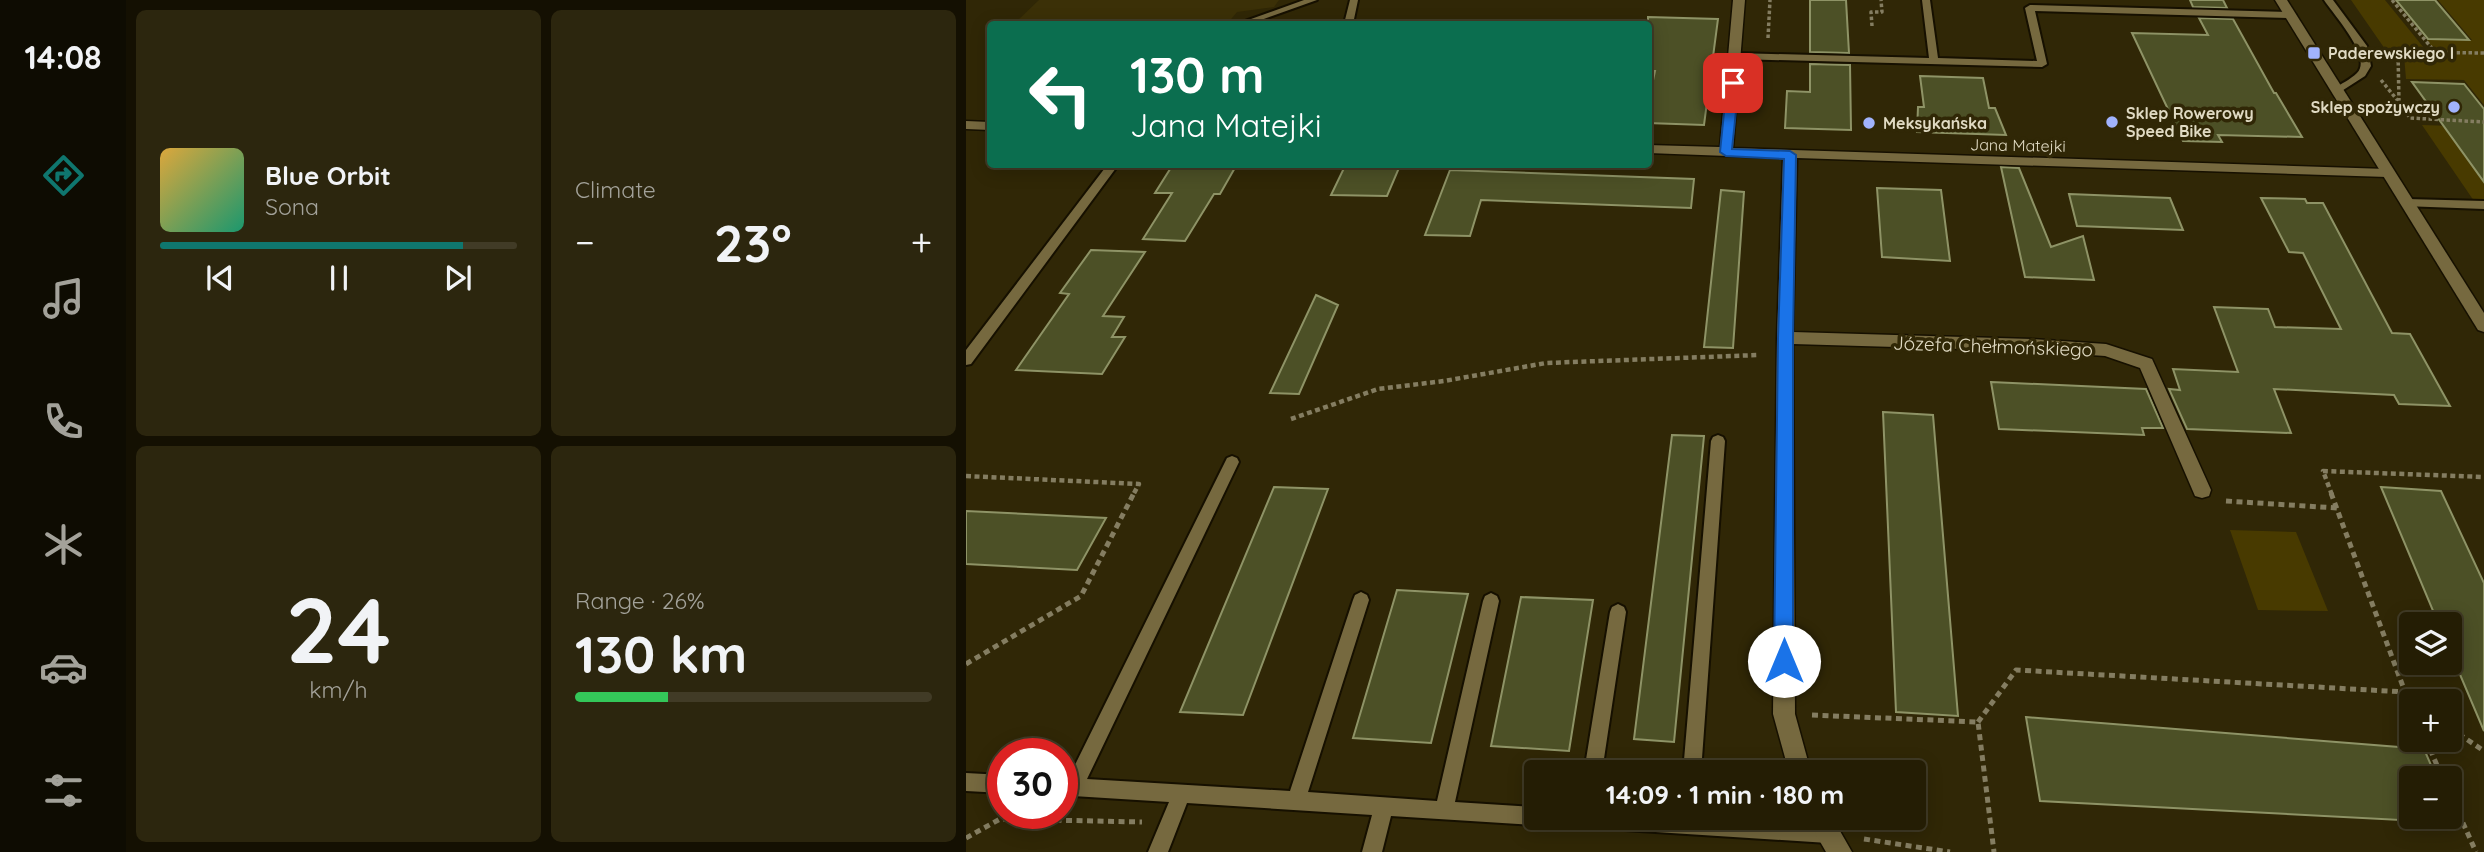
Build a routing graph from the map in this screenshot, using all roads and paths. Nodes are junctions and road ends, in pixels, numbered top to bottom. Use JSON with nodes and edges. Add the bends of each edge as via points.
{"nodes":[{"id":1,"x":1313,"y":0,"type":"edge"},
{"id":2,"x":1354,"y":0,"type":"edge"},
{"id":3,"x":1740,"y":0,"type":"edge"},
{"id":4,"x":1770,"y":0,"type":"edge"},
{"id":5,"x":1881,"y":0,"type":"edge"},
{"id":6,"x":1926,"y":0,"type":"edge"},
{"id":7,"x":2281,"y":0,"type":"edge"},
{"id":8,"x":2328,"y":0,"type":"edge"},
{"id":9,"x":2392,"y":0,"type":"edge"},
{"id":10,"x":2291,"y":15,"type":"junction"},
{"id":11,"x":1251,"y":21,"type":"edge"},
{"id":12,"x":1350,"y":21,"type":"edge"},
{"id":13,"x":1872,"y":26,"type":"dead end"},
{"id":14,"x":2435,"y":52,"type":"junction"},
{"id":15,"x":2484,"y":53,"type":"edge"},
{"id":16,"x":1736,"y":56,"type":"junction"},
{"id":17,"x":1767,"y":57,"type":"junction"},
{"id":18,"x":1934,"y":61,"type":"junction"},
{"id":19,"x":2337,"y":91,"type":"junction"},
{"id":20,"x":2484,"y":122,"type":"edge"},
{"id":21,"x":966,"y":125,"type":"edge"},
{"id":22,"x":987,"y":126,"type":"edge"},
{"id":23,"x":1652,"y":149,"type":"edge"},
{"id":24,"x":1726,"y":152,"type":"junction"},
{"id":25,"x":1790,"y":155,"type":"junction"},
{"id":26,"x":1111,"y":168,"type":"edge"},
{"id":27,"x":2388,"y":173,"type":"junction"},
{"id":28,"x":2407,"y":203,"type":"junction"},
{"id":29,"x":2484,"y":205,"type":"edge"},
{"id":30,"x":2484,"y":326,"type":"edge"},
{"id":31,"x":1785,"y":346,"type":"junction"},
{"id":32,"x":966,"y":360,"type":"edge"},
{"id":33,"x":1291,"y":419,"type":"dead end"},
{"id":34,"x":1718,"y":441,"type":"dead end"},
{"id":35,"x":1232,"y":462,"type":"dead end"},
{"id":36,"x":966,"y":476,"type":"edge"},
{"id":37,"x":2484,"y":477,"type":"edge"},
{"id":38,"x":2202,"y":490,"type":"joint"},
{"id":39,"x":2337,"y":508,"type":"junction"},
{"id":40,"x":1361,"y":600,"type":"dead end"},
{"id":41,"x":1491,"y":601,"type":"dead end"},
{"id":42,"x":1618,"y":612,"type":"dead end"},
{"id":43,"x":966,"y":664,"type":"edge"},
{"id":44,"x":2404,"y":689,"type":"edge"},
{"id":45,"x":2399,"y":692,"type":"edge"},
{"id":46,"x":1784,"y":714,"type":"junction"},
{"id":47,"x":1978,"y":722,"type":"junction"},
{"id":48,"x":2462,"y":736,"type":"edge"},
{"id":49,"x":2484,"y":751,"type":"edge"},
{"id":50,"x":1595,"y":760,"type":"edge"},
{"id":51,"x":1693,"y":760,"type":"edge"},
{"id":52,"x":1797,"y":760,"type":"edge"},
{"id":53,"x":1078,"y":767,"type":"edge"},
{"id":54,"x":966,"y":782,"type":"edge"},
{"id":55,"x":987,"y":783,"type":"edge"},
{"id":56,"x":1078,"y":788,"type":"edge"},
{"id":57,"x":1182,"y":794,"type":"junction"},
{"id":58,"x":1296,"y":801,"type":"junction"},
{"id":59,"x":1384,"y":806,"type":"junction"},
{"id":60,"x":1444,"y":810,"type":"junction"},
{"id":61,"x":1524,"y":815,"type":"edge"},
{"id":62,"x":2462,"y":821,"type":"edge"},
{"id":63,"x":1170,"y":823,"type":"junction"},
{"id":64,"x":1786,"y":830,"type":"edge"},
{"id":65,"x":1829,"y":834,"type":"edge"},
{"id":66,"x":966,"y":838,"type":"edge"},
{"id":67,"x":1158,"y":852,"type":"edge"},
{"id":68,"x":1371,"y":852,"type":"edge"},
{"id":69,"x":1950,"y":852,"type":"edge"},
{"id":70,"x":1994,"y":852,"type":"edge"},
{"id":71,"x":2476,"y":852,"type":"edge"}],
"edges":[{"from":1,"to":11,"type":"lane"},
{"from":2,"to":12,"type":"lane"},
{"from":3,"to":16,"type":"street"},
{"from":4,"to":17,"type":"path"},
{"from":5,"to":13,"type":"path","via":[[1882,12],[1871,12]]},
{"from":6,"to":18,"type":"lane"},
{"from":7,"to":10,"type":"street"},
{"from":8,"to":19,"type":"lane","via":[[2362,46],[2367,66]]},
{"from":9,"to":14,"type":"path"},
{"from":10,"to":18,"type":"lane","via":[[2030,8],[2042,64]]},
{"from":10,"to":19,"type":"street"},
{"from":14,"to":15,"type":"path"},
{"from":14,"to":20,"type":"path","via":[[2398,52],[2399,102],[2410,118]]},
{"from":16,"to":17,"type":"lane"},
{"from":16,"to":24,"type":"street"},
{"from":17,"to":18,"type":"lane"},
{"from":19,"to":27,"type":"street"},
{"from":21,"to":22,"type":"street"},
{"from":23,"to":24,"type":"street","name":"Jana Matejki"},
{"from":24,"to":25,"type":"street","name":"Jana Matejki"},
{"from":25,"to":27,"type":"street","name":"Jana Matejki"},
{"from":25,"to":31,"type":"street"},
{"from":26,"to":32,"type":"lane"},
{"from":27,"to":28,"type":"street"},
{"from":28,"to":29,"type":"lane"},
{"from":28,"to":30,"type":"street"},
{"from":31,"to":33,"type":"path","via":[[1546,363],[1378,389]]},
{"from":31,"to":38,"type":"street","name":"Józefa Chełmońskiego","via":[[2106,350],[2146,364]]},
{"from":31,"to":46,"type":"street"},
{"from":34,"to":51,"type":"lane"},
{"from":35,"to":53,"type":"lane"},
{"from":36,"to":43,"type":"path","via":[[1139,484],[1081,596]]},
{"from":37,"to":39,"type":"path","via":[[2323,471]]},
{"from":38,"to":39,"type":"path","via":[[2205,499]]},
{"from":39,"to":44,"type":"path"},
{"from":40,"to":58,"type":"lane"},
{"from":41,"to":60,"type":"lane"},
{"from":42,"to":50,"type":"lane"},
{"from":45,"to":47,"type":"path","via":[[2016,670]]},
{"from":46,"to":47,"type":"path"},
{"from":46,"to":52,"type":"street"},
{"from":47,"to":70,"type":"path"},
{"from":48,"to":49,"type":"path"},
{"from":54,"to":55,"type":"lane"},
{"from":56,"to":57,"type":"lane"},
{"from":57,"to":58,"type":"lane"},
{"from":57,"to":63,"type":"lane"},
{"from":58,"to":59,"type":"lane"},
{"from":59,"to":60,"type":"lane"},
{"from":59,"to":68,"type":"lane"},
{"from":60,"to":61,"type":"lane"},
{"from":62,"to":71,"type":"path"},
{"from":63,"to":66,"type":"path","via":[[1000,819]]},
{"from":63,"to":67,"type":"lane"},
{"from":64,"to":65,"type":"lane"},
{"from":65,"to":69,"type":"path"}]}
